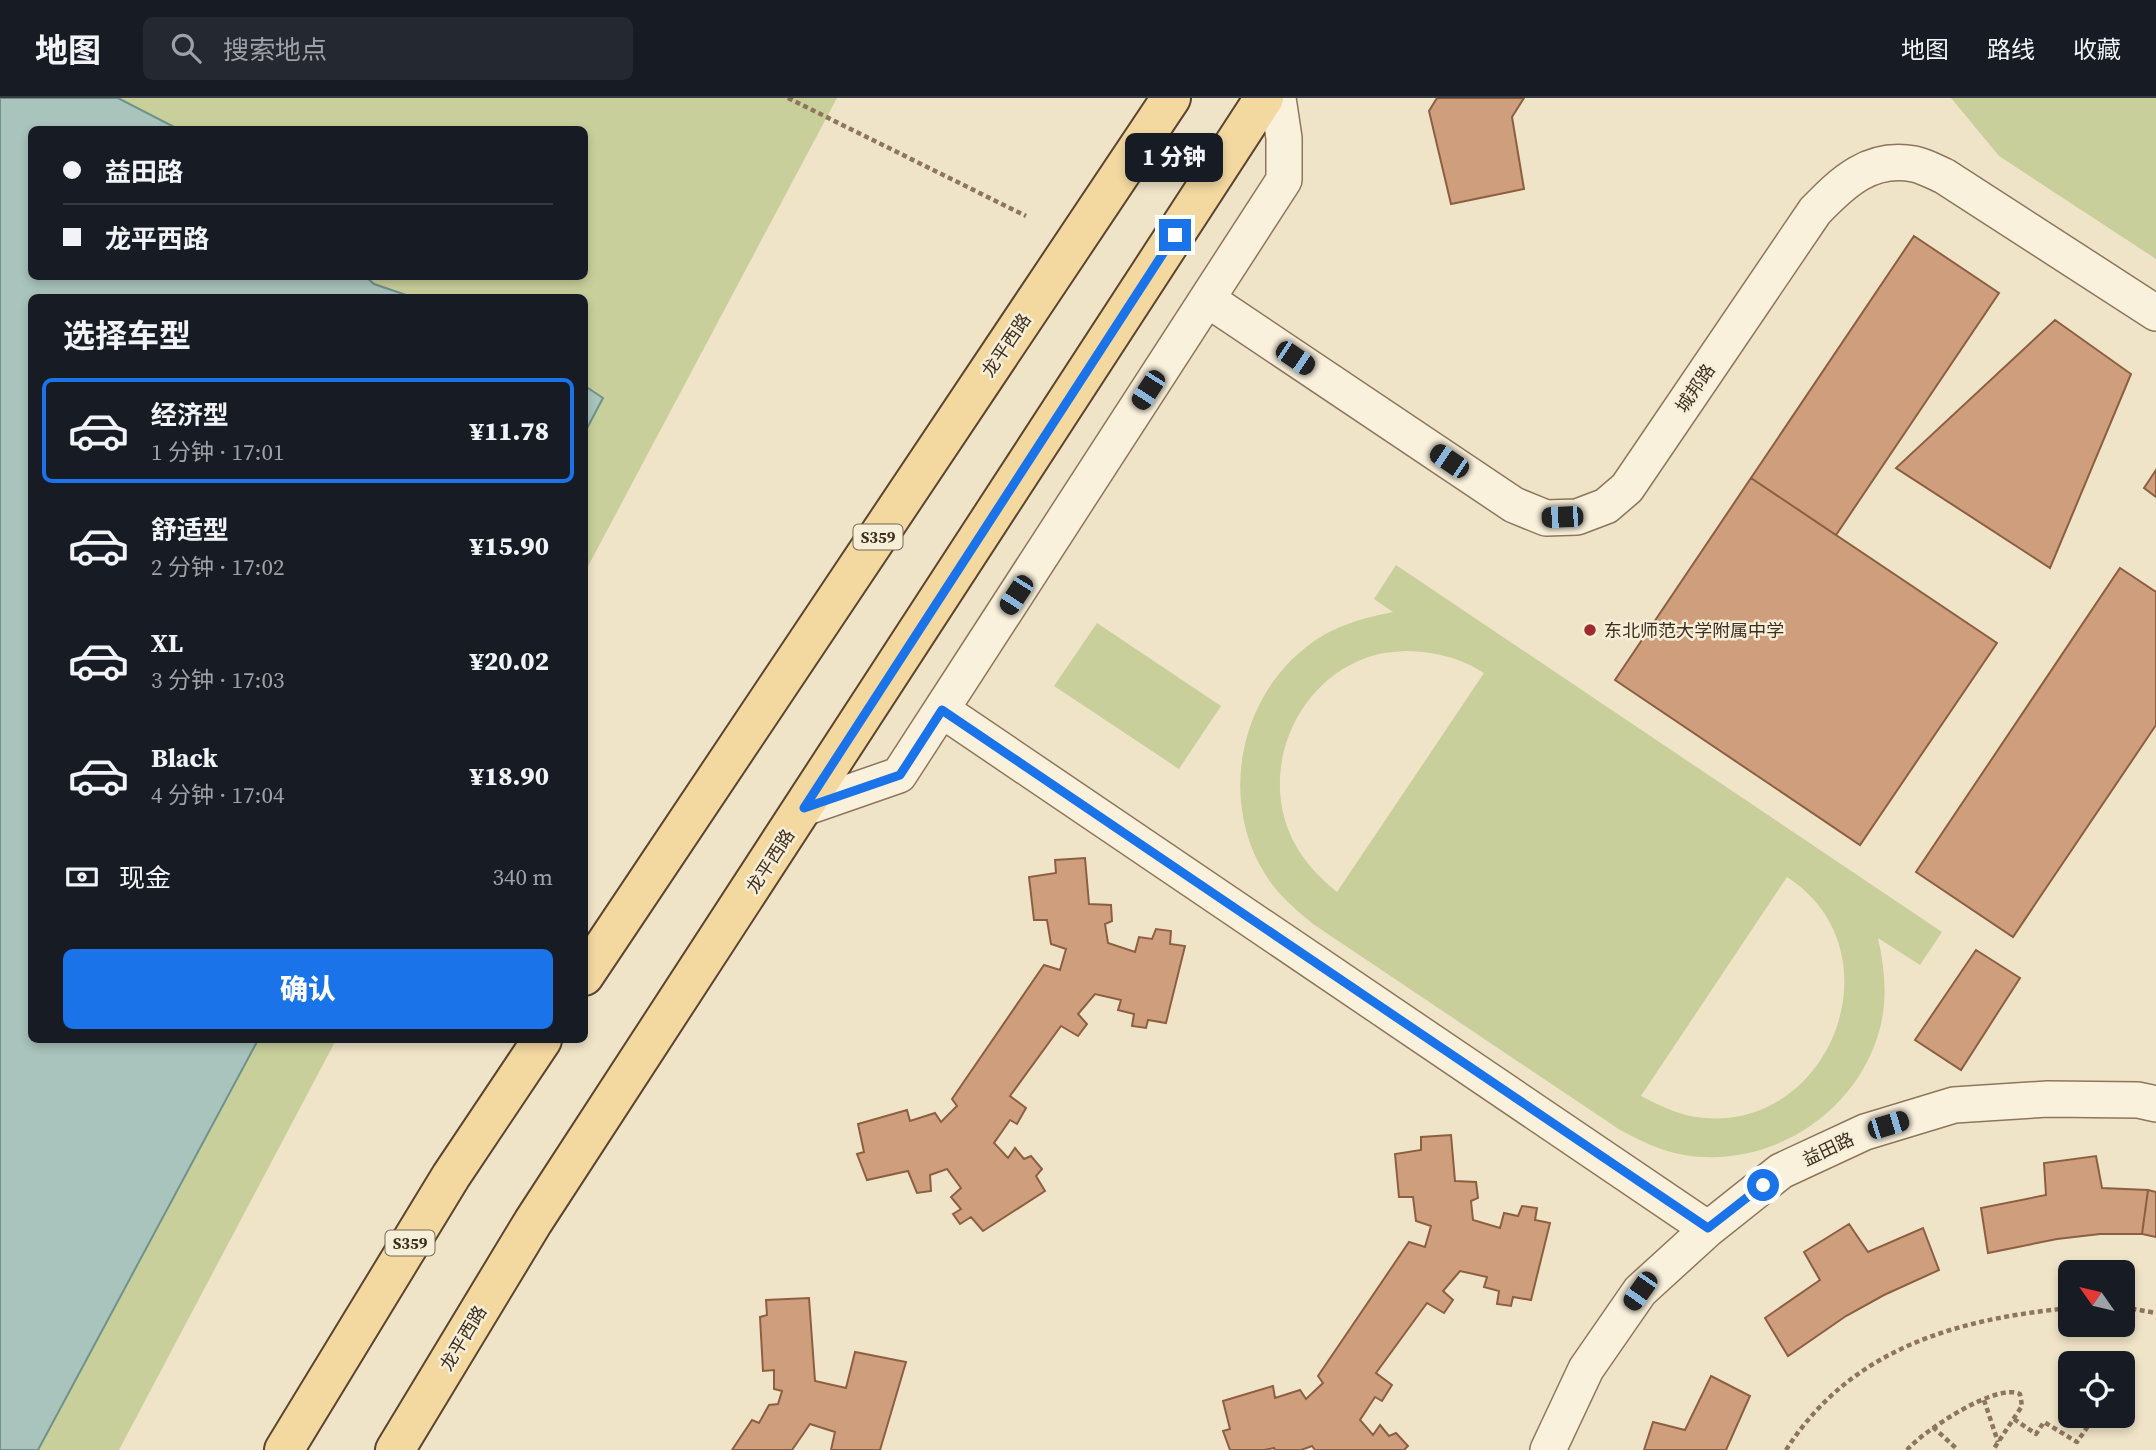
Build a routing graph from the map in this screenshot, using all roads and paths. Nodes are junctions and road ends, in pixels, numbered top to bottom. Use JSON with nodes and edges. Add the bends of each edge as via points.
{"nodes":[{"id":1,"x":789,"y":98,"type":"edge"},
{"id":2,"x":1171,"y":98,"type":"edge"},
{"id":3,"x":1264,"y":98,"type":"edge"},
{"id":4,"x":1278,"y":98,"type":"edge"},
{"id":5,"x":1026,"y":216,"type":"dead end"},
{"id":6,"x":1208,"y":299,"type":"junction"},
{"id":7,"x":2156,"y":313,"type":"edge"},
{"id":8,"x":942,"y":710,"type":"junction"},
{"id":9,"x":804,"y":808,"type":"junction"},
{"id":10,"x":588,"y":970,"type":"edge"},
{"id":11,"x":540,"y":1043,"type":"edge"},
{"id":12,"x":2156,"y":1104,"type":"edge"},
{"id":13,"x":1708,"y":1228,"type":"junction"},
{"id":14,"x":2058,"y":1309,"type":"edge"},
{"id":15,"x":2135,"y":1309,"type":"edge"},
{"id":16,"x":2156,"y":1313,"type":"edge"},
{"id":17,"x":1983,"y":1400,"type":"junction"},
{"id":18,"x":2014,"y":1419,"type":"junction"},
{"id":19,"x":1933,"y":1427,"type":"junction"},
{"id":20,"x":2087,"y":1428,"type":"edge"},
{"id":21,"x":1998,"y":1443,"type":"junction"},
{"id":22,"x":284,"y":1450,"type":"edge"},
{"id":23,"x":395,"y":1450,"type":"edge"},
{"id":24,"x":1548,"y":1450,"type":"edge"},
{"id":25,"x":1786,"y":1450,"type":"edge"},
{"id":26,"x":1907,"y":1450,"type":"edge"},
{"id":27,"x":1958,"y":1450,"type":"edge"},
{"id":28,"x":1993,"y":1450,"type":"edge"}],
"edges":[{"from":1,"to":5,"type":"path"},
{"from":2,"to":10,"type":"main road","name":"龙平西路","number":"S359"},
{"from":3,"to":9,"type":"main road","name":"龙平西路"},
{"from":4,"to":6,"type":"street","via":[[1284,180]]},
{"from":6,"to":7,"type":"street","name":"城邦路","via":[[1514,505],[1546,518],[1577,517],[1606,506],[1627,488],[1815,211],[1844,181],[1878,164],[1914,164],[1944,176]]},
{"from":6,"to":8,"type":"street"},
{"from":8,"to":9,"type":"street","via":[[900,775]]},
{"from":8,"to":13,"type":"street"},
{"from":9,"to":23,"type":"main road","name":"龙平西路","via":[[533,1223]]},
{"from":11,"to":22,"type":"main road","number":"S359","via":[[451,1176]]},
{"from":12,"to":13,"type":"street","name":"益田路","via":[[2048,1099],[1954,1105],[1866,1132],[1781,1171]]},
{"from":13,"to":24,"type":"street","name":"益田路","via":[[1640,1291],[1586,1369]]},
{"from":14,"to":25,"type":"path","via":[[1960,1326],[1884,1356],[1818,1407]]},
{"from":15,"to":16,"type":"path"},
{"from":17,"to":18,"type":"path","via":[[2020,1394],[2022,1406]]},
{"from":17,"to":19,"type":"path"},
{"from":17,"to":21,"type":"path"},
{"from":18,"to":20,"type":"path","via":[[2036,1434],[2044,1422],[2077,1442]]},
{"from":18,"to":21,"type":"path"},
{"from":19,"to":26,"type":"path"},
{"from":19,"to":27,"type":"path"},
{"from":21,"to":28,"type":"path"}]}
